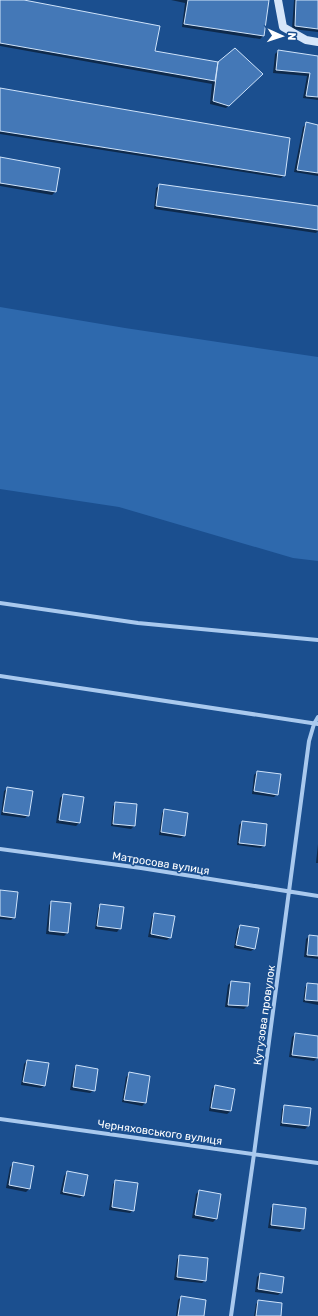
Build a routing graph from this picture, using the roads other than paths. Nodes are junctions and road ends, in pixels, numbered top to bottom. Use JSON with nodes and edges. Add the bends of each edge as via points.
{"nodes":[{"id":1,"x":278,"y":0,"type":"edge"},
{"id":2,"x":318,"y":42,"type":"edge"},
{"id":3,"x":0,"y":603,"type":"edge"},
{"id":4,"x":318,"y":640,"type":"edge"},
{"id":5,"x":0,"y":676,"type":"edge"},
{"id":6,"x":318,"y":718,"type":"edge"},
{"id":7,"x":316,"y":724,"type":"edge"},
{"id":8,"x":0,"y":849,"type":"edge"},
{"id":9,"x":289,"y":892,"type":"junction"},
{"id":10,"x":318,"y":896,"type":"edge"},
{"id":11,"x":0,"y":1118,"type":"edge"},
{"id":12,"x":254,"y":1154,"type":"junction"},
{"id":13,"x":318,"y":1163,"type":"edge"},
{"id":14,"x":231,"y":1316,"type":"edge"}],
"edges":[{"from":1,"to":2,"type":"street","via":[[282,27],[306,40]]},
{"from":3,"to":4,"type":"street","via":[[138,623]]},
{"from":5,"to":7,"type":"street"},
{"from":6,"to":7,"type":"street","name":"Кутузова провулок"},
{"from":7,"to":9,"type":"street","name":"Кутузова провулок","via":[[309,741]]},
{"from":8,"to":9,"type":"street","name":"Матросова вулиця"},
{"from":9,"to":10,"type":"street","name":"Матросова вулиця"},
{"from":9,"to":12,"type":"street","name":"Кутузова провулок"},
{"from":11,"to":12,"type":"street","name":"Черняховського вулиця"},
{"from":12,"to":13,"type":"street","name":"Черняховського вулиця"},
{"from":12,"to":14,"type":"street","name":"Кутузова провулок"}]}
